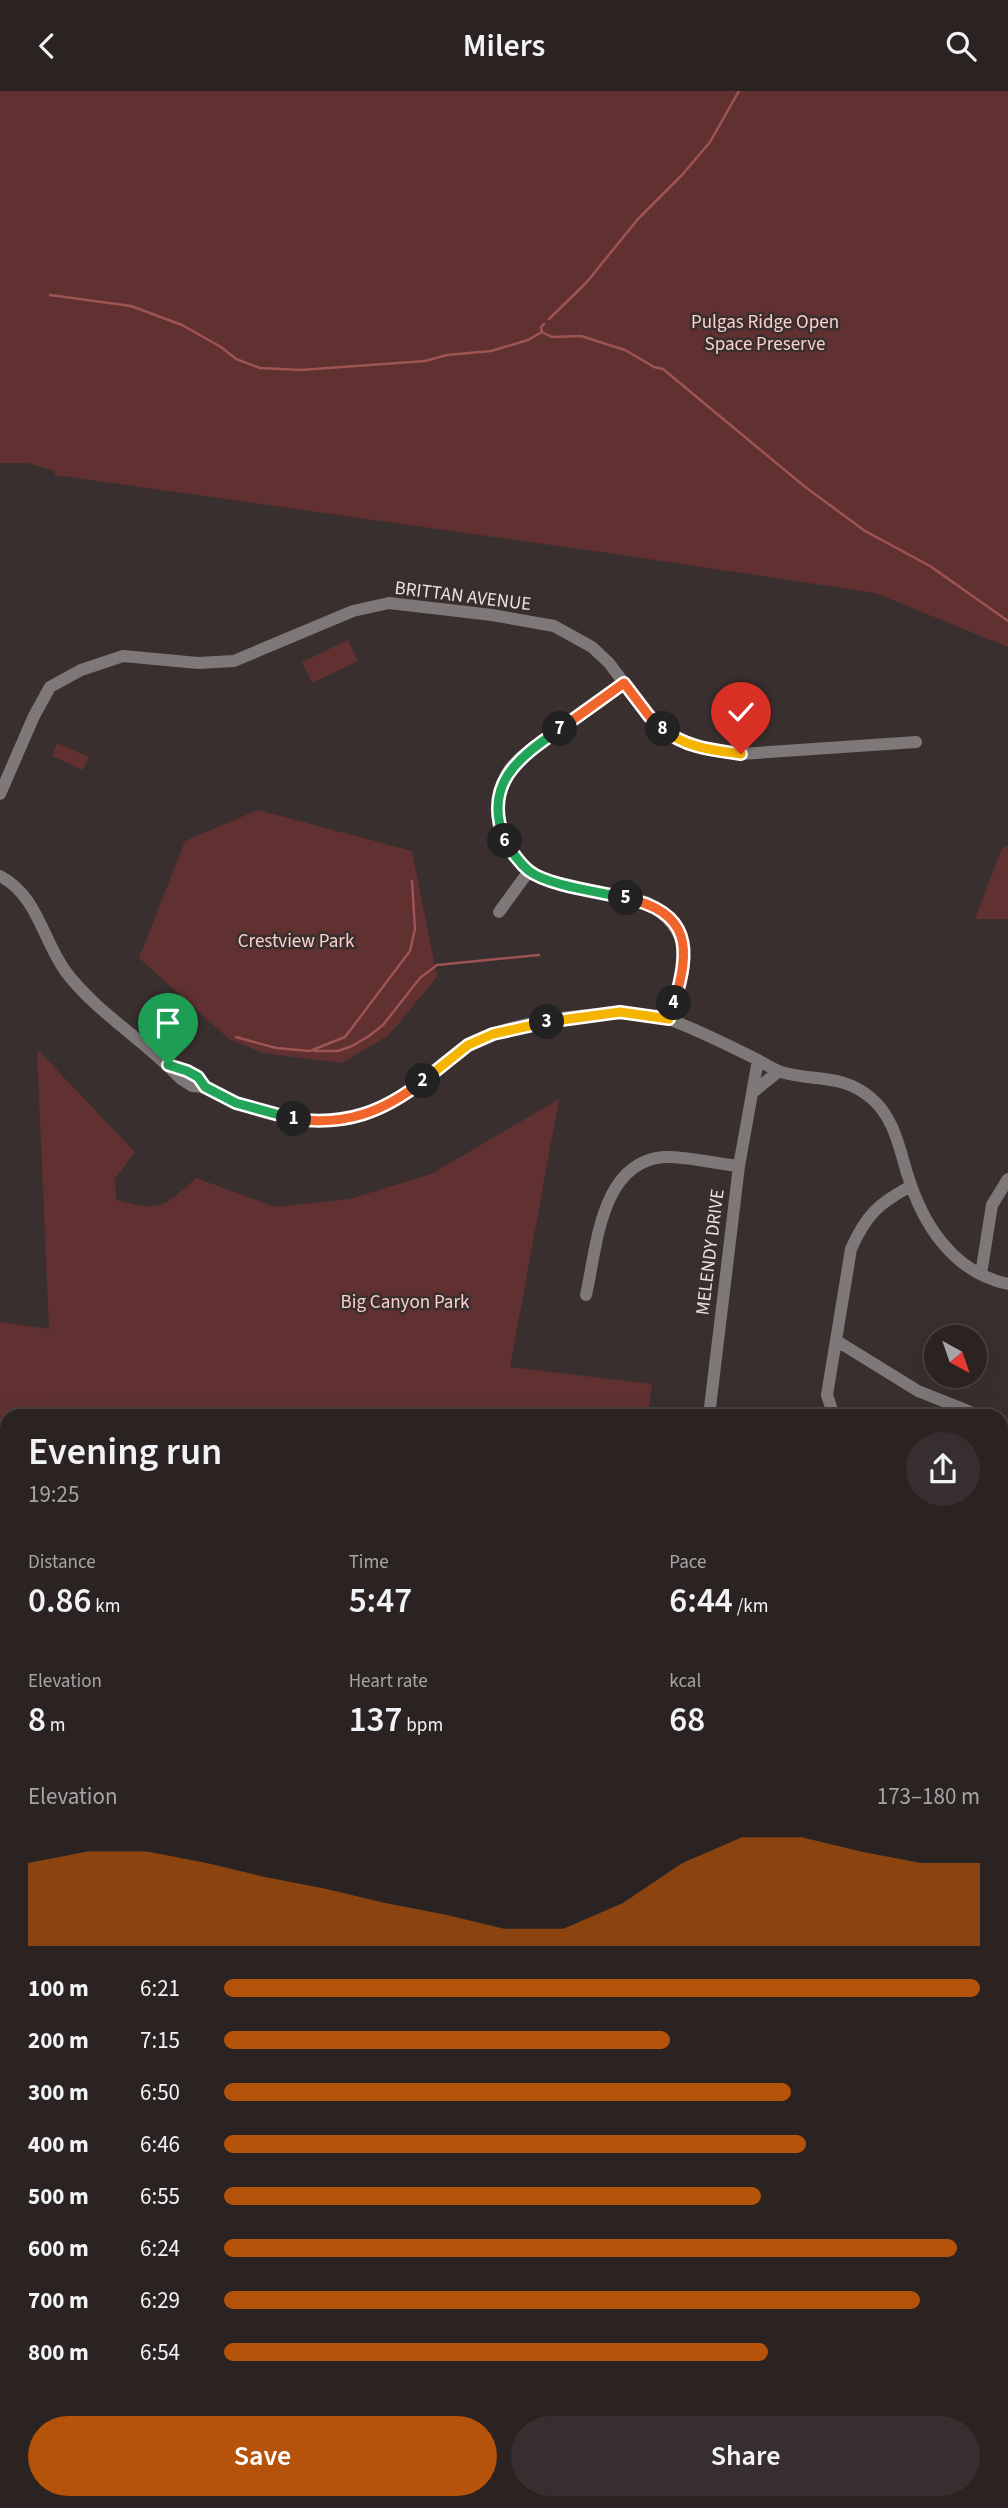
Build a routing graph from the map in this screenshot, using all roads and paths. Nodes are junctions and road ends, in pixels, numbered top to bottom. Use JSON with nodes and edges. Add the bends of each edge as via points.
{"nodes":[{"id":1,"x":624,"y":683,"type":"junction"},
{"id":2,"x":916,"y":742,"type":"dead end"},
{"id":3,"x":0,"y":794,"type":"edge"},
{"id":4,"x":529,"y":871,"type":"junction"},
{"id":5,"x":0,"y":876,"type":"edge"},
{"id":6,"x":499,"y":912,"type":"dead end"},
{"id":7,"x":669,"y":1019,"type":"junction"},
{"id":8,"x":758,"y":1060,"type":"junction"},
{"id":9,"x":779,"y":1072,"type":"junction"},
{"id":10,"x":752,"y":1093,"type":"junction"},
{"id":11,"x":738,"y":1166,"type":"junction"},
{"id":12,"x":1008,"y":1179,"type":"edge"},
{"id":13,"x":911,"y":1186,"type":"junction"},
{"id":14,"x":981,"y":1274,"type":"junction"},
{"id":15,"x":1008,"y":1284,"type":"edge"},
{"id":16,"x":586,"y":1295,"type":"dead end"},
{"id":17,"x":837,"y":1341,"type":"junction"},
{"id":18,"x":710,"y":1409,"type":"edge"},
{"id":19,"x":832,"y":1409,"type":"edge"},
{"id":20,"x":963,"y":1409,"type":"edge"}],
"edges":[{"from":1,"to":2,"type":"street","name":"BRITTAN AVENUE","via":[[649,716],[674,738],[704,749],[741,754]]},
{"from":1,"to":3,"type":"street","name":"BRITTAN AVENUE","via":[[592,647],[554,626],[389,603],[353,611],[234,660],[198,663],[123,656],[81,670],[50,687]]},
{"from":1,"to":4,"type":"street","via":[[527,752],[509,771],[500,790],[498,818],[503,839]]},
{"from":4,"to":6,"type":"street"},
{"from":4,"to":7,"type":"street","via":[[543,879],[646,902],[672,922],[685,950],[685,964]]},
{"from":5,"to":7,"type":"street","via":[[23,892],[55,955],[78,986],[181,1079],[236,1103],[296,1120],[341,1120],[387,1106],[468,1045],[493,1034],[620,1012]]},
{"from":7,"to":8,"type":"street"},
{"from":8,"to":9,"type":"street"},
{"from":8,"to":10,"type":"street","name":"MELENDY DRIVE"},
{"from":9,"to":10,"type":"street"},
{"from":9,"to":13,"type":"street","via":[[831,1078],[860,1089],[873,1100],[887,1117]]},
{"from":10,"to":11,"type":"street","name":"MELENDY DRIVE"},
{"from":11,"to":16,"type":"street","via":[[664,1157],[631,1169],[614,1186],[606,1206]]},
{"from":11,"to":18,"type":"street","name":"MELENDY DRIVE"},
{"from":12,"to":14,"type":"street","via":[[992,1205]]},
{"from":13,"to":14,"type":"street","via":[[921,1215],[941,1243]]},
{"from":13,"to":17,"type":"street","via":[[884,1201],[860,1227],[851,1249]]},
{"from":14,"to":15,"type":"street"},
{"from":17,"to":19,"type":"street","via":[[827,1395]]},
{"from":17,"to":20,"type":"street","via":[[918,1391]]}]}
